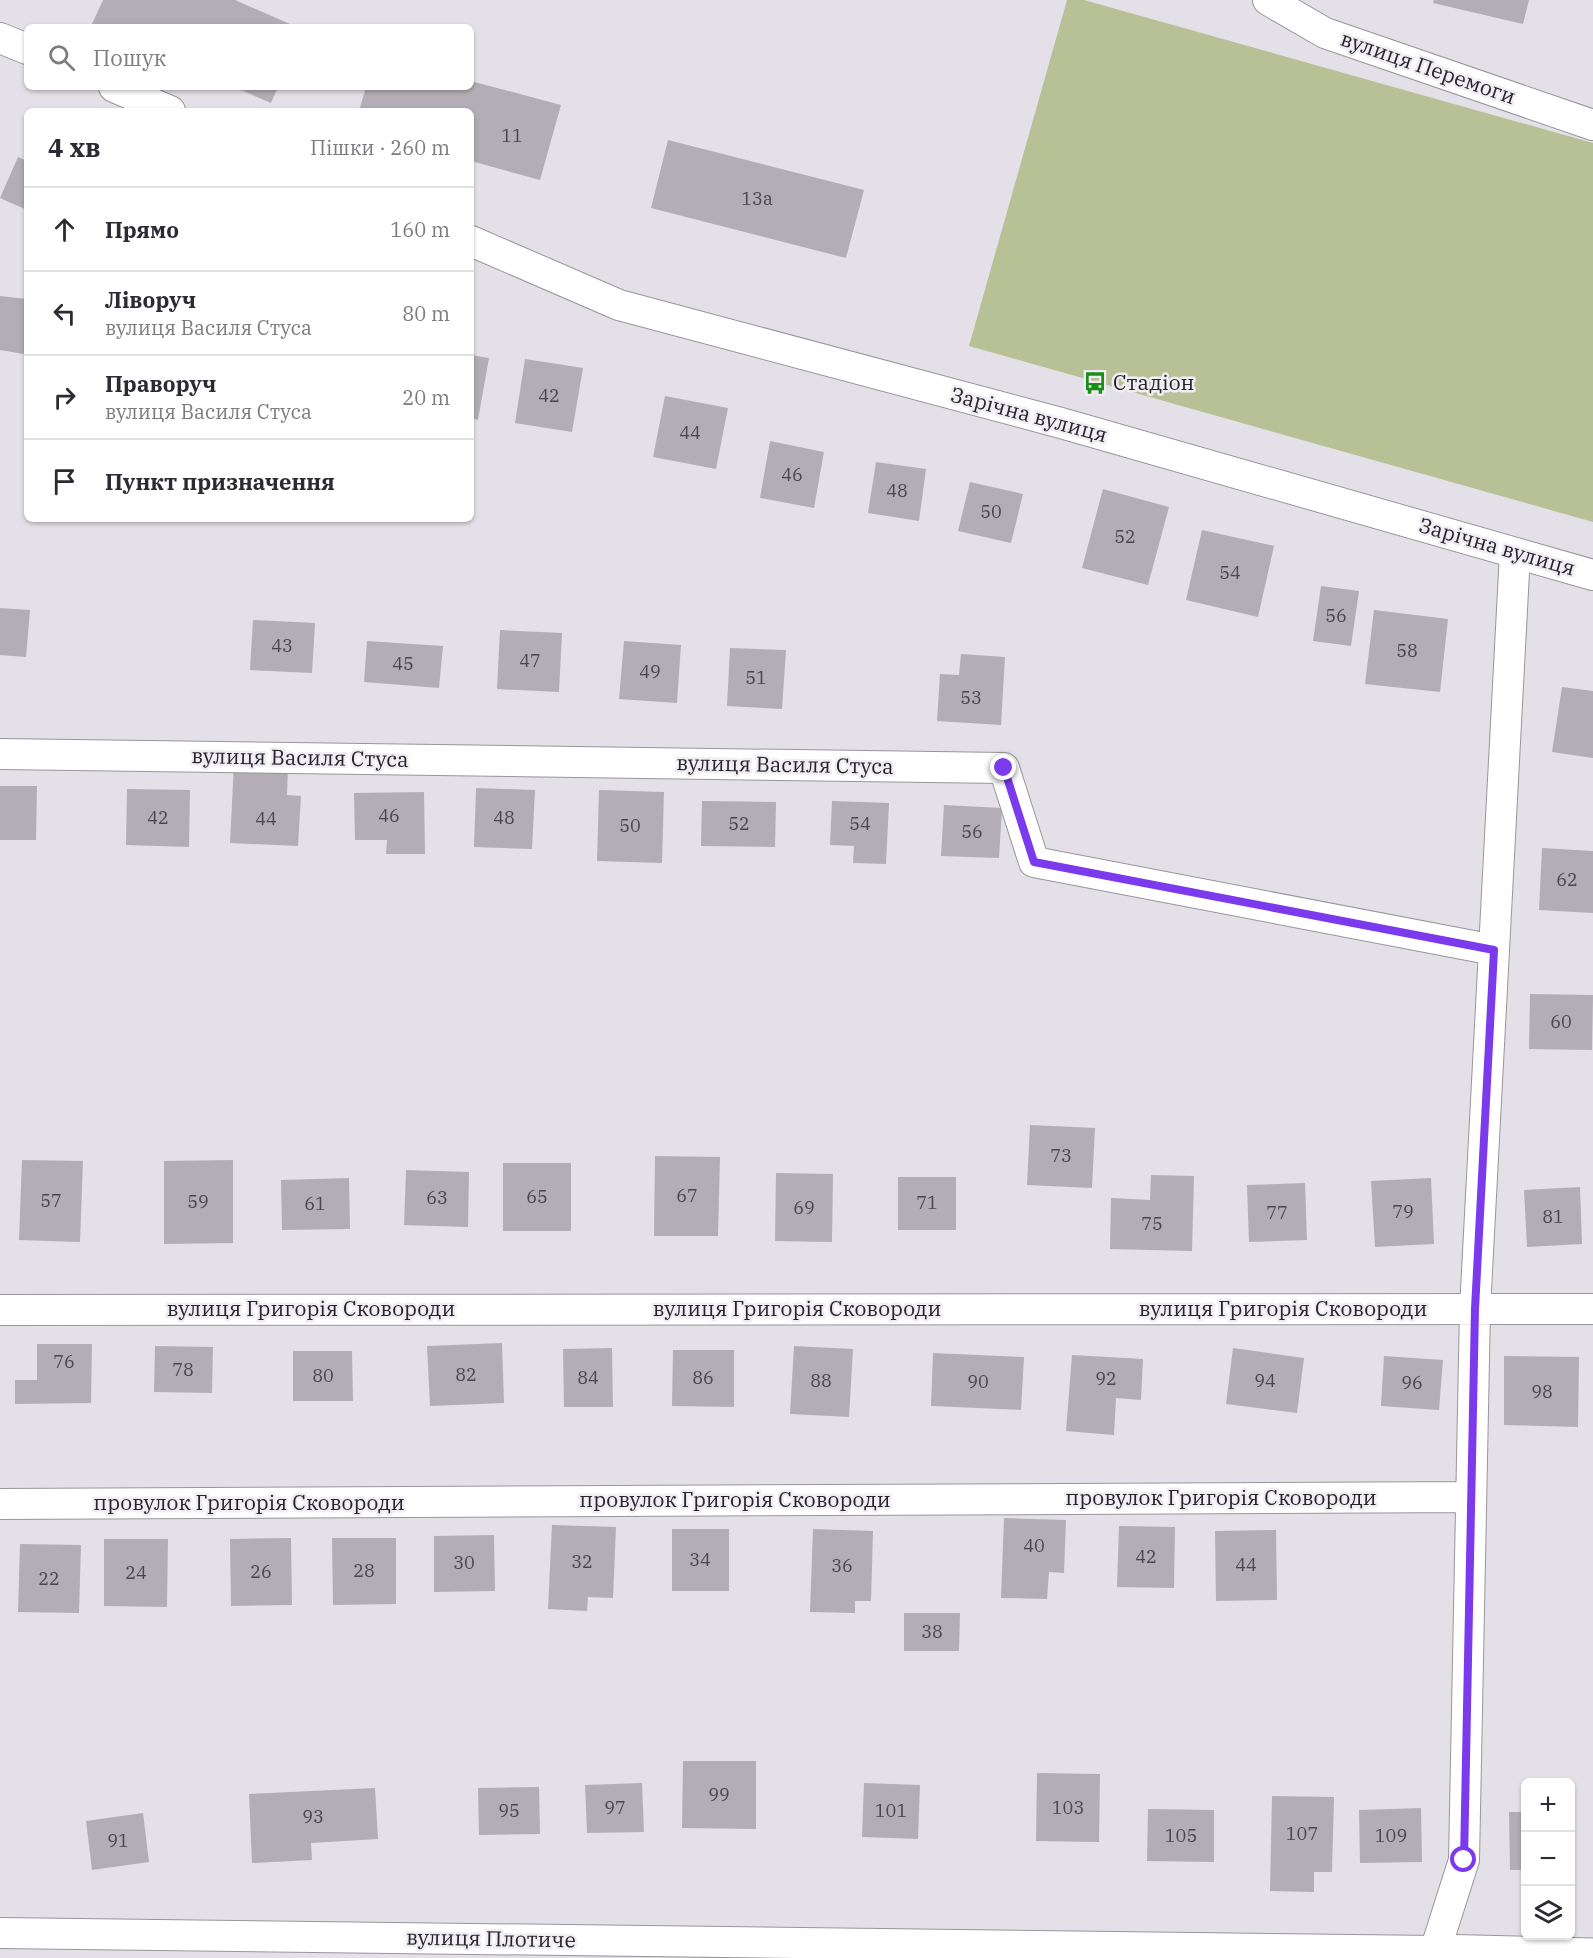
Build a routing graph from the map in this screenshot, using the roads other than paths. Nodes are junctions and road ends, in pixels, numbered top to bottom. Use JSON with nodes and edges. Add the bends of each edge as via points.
{"nodes":[{"id":1,"x":1268,"y":0,"type":"edge"},
{"id":2,"x":0,"y":38,"type":"edge"},
{"id":3,"x":24,"y":48,"type":"edge"},
{"id":4,"x":121,"y":90,"type":"edge"},
{"id":5,"x":163,"y":108,"type":"edge"},
{"id":6,"x":1593,"y":125,"type":"edge"},
{"id":7,"x":474,"y":242,"type":"edge"},
{"id":8,"x":1515,"y":552,"type":"junction"},
{"id":9,"x":1593,"y":575,"type":"edge"},
{"id":10,"x":0,"y":754,"type":"edge"},
{"id":11,"x":1494,"y":950,"type":"junction"},
{"id":12,"x":1475,"y":1309,"type":"junction"},
{"id":13,"x":1593,"y":1309,"type":"edge"},
{"id":14,"x":0,"y":1310,"type":"edge"},
{"id":15,"x":1471,"y":1497,"type":"junction"},
{"id":16,"x":0,"y":1504,"type":"edge"},
{"id":17,"x":0,"y":1933,"type":"edge"},
{"id":18,"x":1434,"y":1955,"type":"edge"},
{"id":19,"x":1593,"y":1955,"type":"edge"}],
"edges":[{"from":1,"to":6,"type":"street","name":"вулиця Перемоги","via":[[1325,33]]},
{"from":2,"to":3,"type":"street"},
{"from":4,"to":5,"type":"street"},
{"from":7,"to":8,"type":"street","name":"Зарічна вулиця","via":[[619,305],[1050,420]]},
{"from":8,"to":9,"type":"street","name":"Зарічна вулиця"},
{"from":8,"to":11,"type":"street"},
{"from":10,"to":11,"type":"street","name":"вулиця Василя Стуса","via":[[1004,768],[1034,862]]},
{"from":11,"to":12,"type":"street"},
{"from":12,"to":13,"type":"street","name":"вулиця Григорія Сковороди"},
{"from":12,"to":14,"type":"street","name":"вулиця Григорія Сковороди"},
{"from":12,"to":15,"type":"street"},
{"from":15,"to":16,"type":"street","name":"провулок Григорія Сковороди"},
{"from":15,"to":18,"type":"street","via":[[1464,1860]]},
{"from":17,"to":18,"type":"street","name":"вулиця Плотиче"},
{"from":18,"to":19,"type":"street","name":"вулиця Плотиче"}]}
